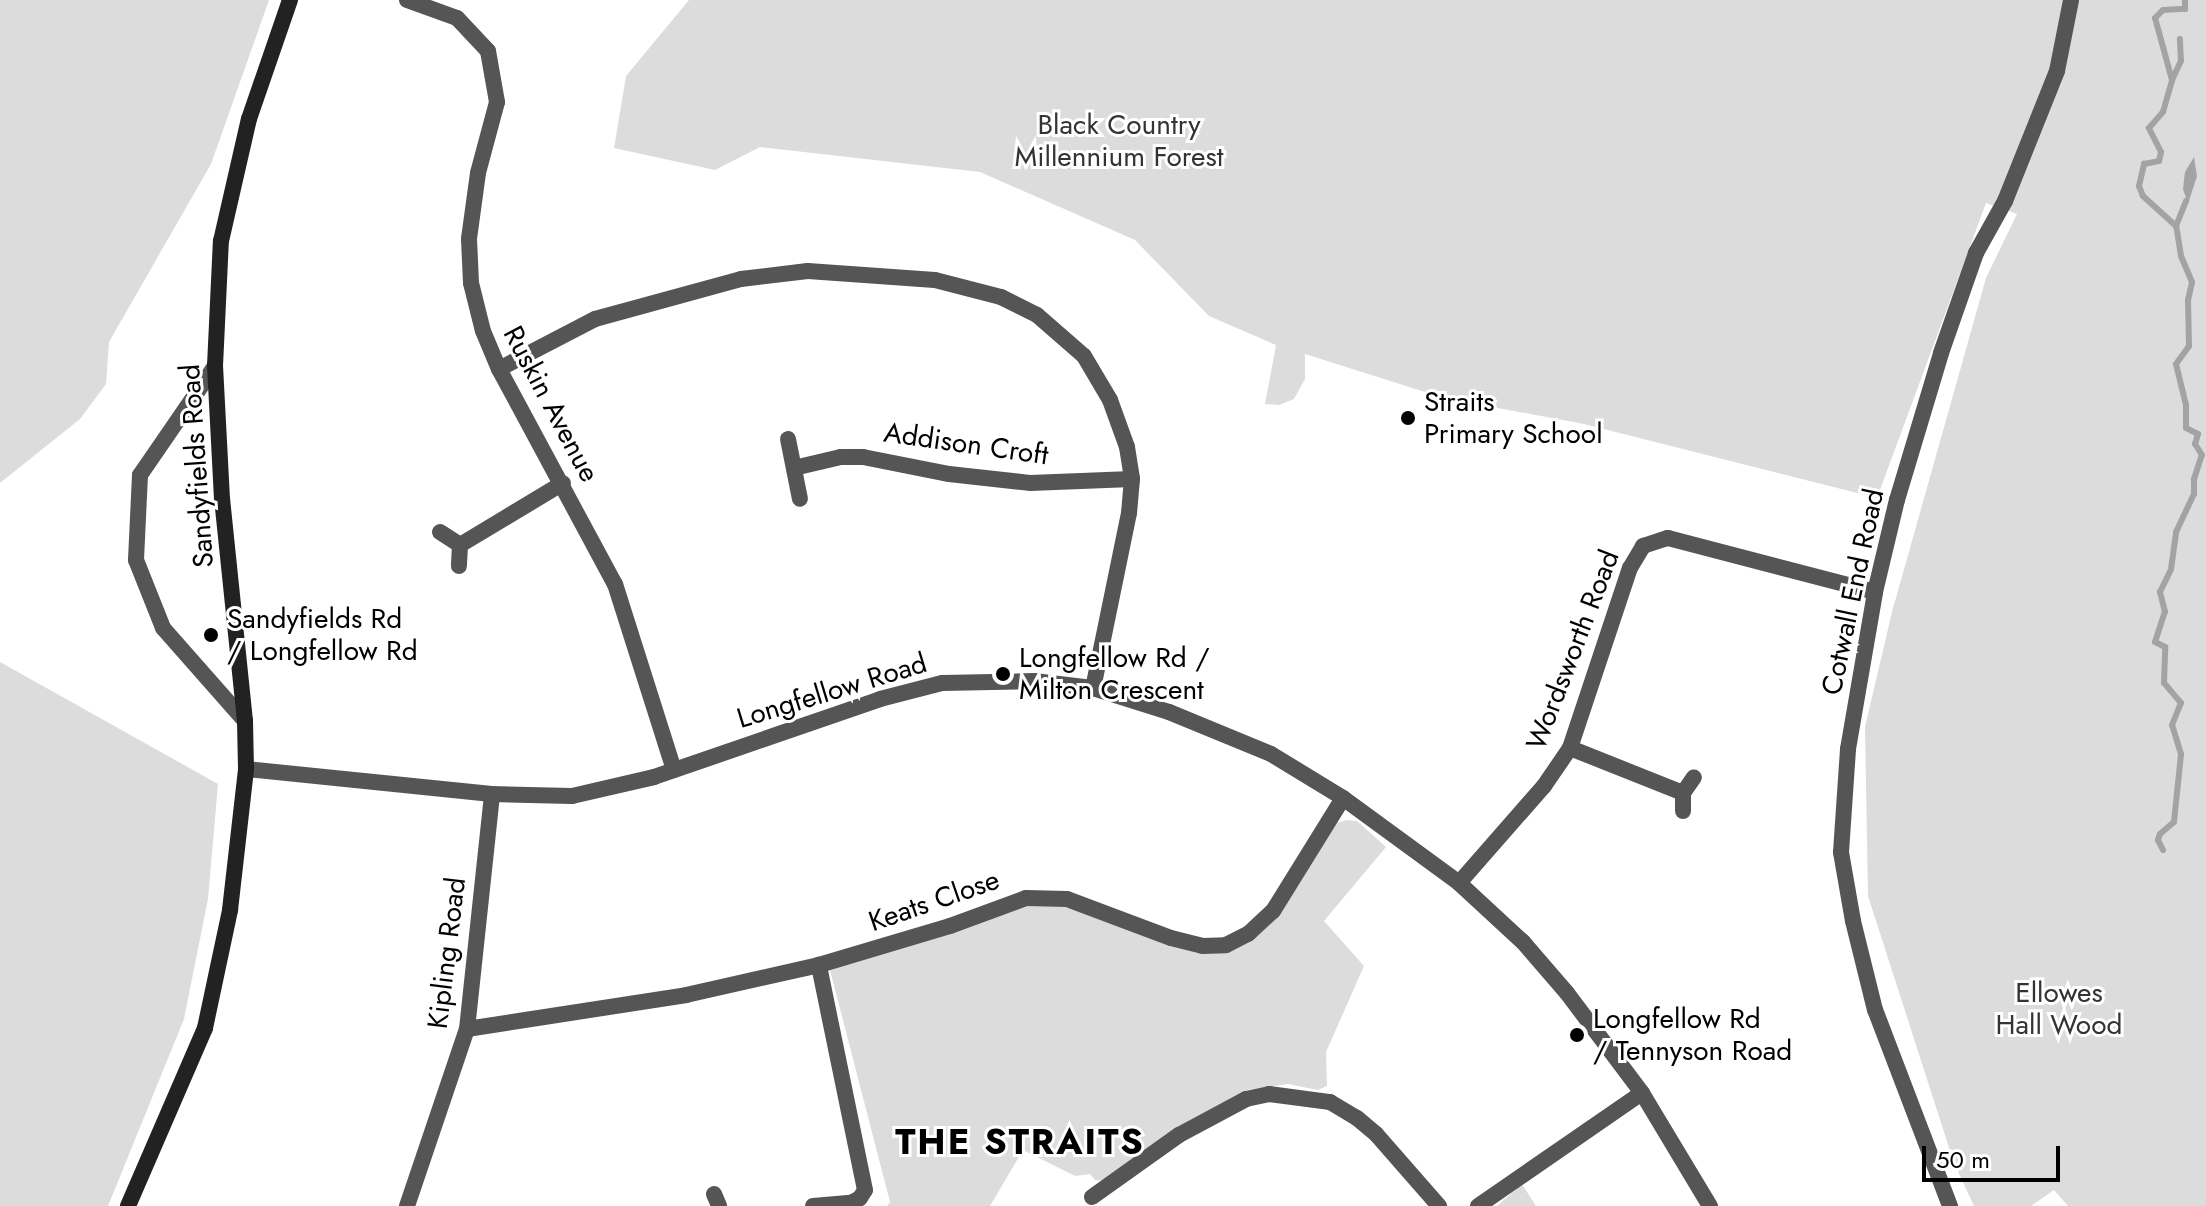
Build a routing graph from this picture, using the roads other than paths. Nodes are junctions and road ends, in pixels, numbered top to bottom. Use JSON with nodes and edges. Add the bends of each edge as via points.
{"nodes":[{"id":1,"x":290,"y":0,"type":"edge"},
{"id":2,"x":407,"y":0,"type":"edge"},
{"id":3,"x":2071,"y":0,"type":"edge"},
{"id":4,"x":215,"y":366,"type":"junction"},
{"id":5,"x":499,"y":369,"type":"junction"},
{"id":6,"x":788,"y":439,"type":"dead end"},
{"id":7,"x":794,"y":468,"type":"junction"},
{"id":8,"x":1132,"y":479,"type":"junction"},
{"id":9,"x":563,"y":483,"type":"junction"},
{"id":10,"x":800,"y":499,"type":"dead end"},
{"id":11,"x":440,"y":532,"type":"dead end"},
{"id":12,"x":460,"y":545,"type":"junction"},
{"id":13,"x":459,"y":566,"type":"dead end"},
{"id":14,"x":1875,"y":592,"type":"junction"},
{"id":15,"x":1093,"y":688,"type":"junction"},
{"id":16,"x":245,"y":721,"type":"junction"},
{"id":17,"x":1570,"y":748,"type":"junction"},
{"id":18,"x":246,"y":769,"type":"junction"},
{"id":19,"x":674,"y":770,"type":"junction"},
{"id":20,"x":1694,"y":777,"type":"dead end"},
{"id":21,"x":1683,"y":793,"type":"junction"},
{"id":22,"x":492,"y":794,"type":"junction"},
{"id":23,"x":1343,"y":798,"type":"junction"},
{"id":24,"x":1683,"y":811,"type":"dead end"},
{"id":25,"x":1459,"y":883,"type":"junction"},
{"id":26,"x":819,"y":965,"type":"junction"},
{"id":27,"x":467,"y":1029,"type":"junction"},
{"id":28,"x":1642,"y":1093,"type":"junction"},
{"id":29,"x":1089,"y":1195,"type":"edge"},
{"id":30,"x":128,"y":1206,"type":"edge"},
{"id":31,"x":407,"y":1206,"type":"edge"},
{"id":32,"x":813,"y":1206,"type":"edge"},
{"id":33,"x":1439,"y":1206,"type":"edge"},
{"id":34,"x":1478,"y":1206,"type":"edge"},
{"id":35,"x":1710,"y":1206,"type":"edge"},
{"id":36,"x":1950,"y":1206,"type":"edge"}],
"edges":[{"from":1,"to":4,"type":"street","name":"Sandyfields Road","via":[[249,119],[221,241]]},
{"from":2,"to":5,"type":"street","name":"Ruskin Avenue","via":[[457,18],[488,51],[497,102],[478,173],[469,239],[471,283]]},
{"from":3,"to":14,"type":"street","name":"Cotwall End Road","via":[[2057,71],[2005,201],[1976,253],[1941,353]]},
{"from":4,"to":16,"type":"street","name":"Sandyfields Road","via":[[222,499]]},
{"from":4,"to":16,"type":"street","via":[[140,475],[136,560],[163,628]]},
{"from":5,"to":8,"type":"street","via":[[595,319],[741,279],[808,271],[935,280],[1001,297],[1025,309],[1084,356],[1119,419]]},
{"from":5,"to":9,"type":"street","name":"Ruskin Avenue"},
{"from":6,"to":7,"type":"street"},
{"from":7,"to":8,"type":"street","name":"Addison Croft","via":[[863,457],[1030,483]]},
{"from":7,"to":10,"type":"street"},
{"from":8,"to":15,"type":"street"},
{"from":9,"to":12,"type":"street"},
{"from":9,"to":19,"type":"street","name":"Ruskin Avenue","via":[[615,584]]},
{"from":11,"to":12,"type":"street"},
{"from":12,"to":13,"type":"street"},
{"from":14,"to":17,"type":"street","name":"Wordsworth Road","via":[[1668,538],[1643,546],[1630,568]]},
{"from":14,"to":36,"type":"street","name":"Cotwall End Road","via":[[1848,749],[1841,852],[1875,1010]]},
{"from":15,"to":19,"type":"street","name":"Longfellow Road","via":[[1034,681],[942,683]]},
{"from":15,"to":23,"type":"street","name":"Longfellow Road","via":[[1271,754]]},
{"from":16,"to":18,"type":"street","name":"Sandyfields Road"},
{"from":17,"to":21,"type":"street"},
{"from":17,"to":25,"type":"street","name":"Wordsworth Road","via":[[1544,786]]},
{"from":18,"to":22,"type":"street","name":"Longfellow Road"},
{"from":18,"to":30,"type":"street","name":"Sandyfields Road","via":[[230,910],[205,1028]]},
{"from":19,"to":22,"type":"street","name":"Longfellow Road","via":[[572,796]]},
{"from":20,"to":21,"type":"street"},
{"from":21,"to":24,"type":"street"},
{"from":22,"to":27,"type":"street","name":"Kipling Road"},
{"from":23,"to":25,"type":"street","name":"Longfellow Road"},
{"from":23,"to":26,"type":"street","name":"Keats Close","via":[[1273,911],[1233,942],[1202,946],[1067,899],[1026,898]]},
{"from":25,"to":28,"type":"street","name":"Longfellow Road","via":[[1523,942]]},
{"from":26,"to":27,"type":"street","name":"Keats Close","via":[[686,995]]},
{"from":26,"to":32,"type":"street","via":[[865,1190],[851,1203]]},
{"from":27,"to":31,"type":"street","name":"Kipling Road"},
{"from":28,"to":34,"type":"street"},
{"from":28,"to":35,"type":"street","name":"Longfellow Road"},
{"from":29,"to":33,"type":"street","via":[[1179,1135],[1246,1099],[1269,1094],[1330,1102],[1357,1118]]}]}
